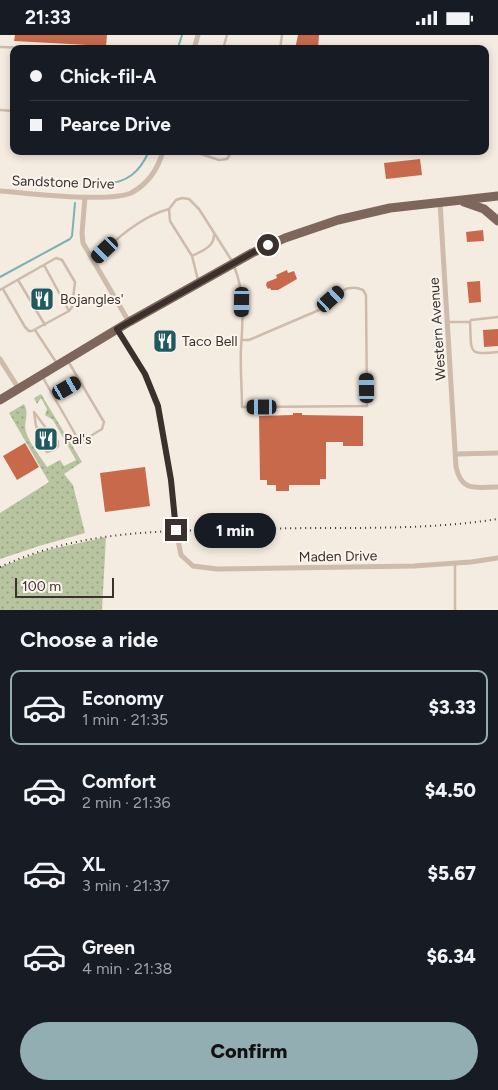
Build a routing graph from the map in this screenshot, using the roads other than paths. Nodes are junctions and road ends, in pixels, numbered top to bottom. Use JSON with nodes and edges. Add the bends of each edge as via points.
{"nodes":[{"id":1,"x":161,"y":155,"type":"edge"},
{"id":2,"x":204,"y":155,"type":"edge"},
{"id":3,"x":230,"y":155,"type":"edge"},
{"id":4,"x":0,"y":191,"type":"edge"},
{"id":5,"x":498,"y":196,"type":"edge"},
{"id":6,"x":85,"y":197,"type":"junction"},
{"id":7,"x":459,"y":200,"type":"junction"},
{"id":8,"x":440,"y":202,"type":"junction"},
{"id":9,"x":169,"y":209,"type":"junction"},
{"id":10,"x":498,"y":221,"type":"edge"},
{"id":11,"x":214,"y":232,"type":"junction"},
{"id":12,"x":192,"y":256,"type":"junction"},
{"id":13,"x":93,"y":261,"type":"junction"},
{"id":14,"x":233,"y":263,"type":"junction"},
{"id":15,"x":44,"y":265,"type":"junction"},
{"id":16,"x":18,"y":280,"type":"junction"},
{"id":17,"x":198,"y":283,"type":"junction"},
{"id":18,"x":1,"y":289,"type":"edge"},
{"id":19,"x":69,"y":311,"type":"junction"},
{"id":20,"x":498,"y":317,"type":"edge"},
{"id":21,"x":129,"y":322,"type":"junction"},
{"id":22,"x":448,"y":322,"type":"junction"},
{"id":23,"x":470,"y":323,"type":"junction"},
{"id":24,"x":45,"y":325,"type":"junction"},
{"id":25,"x":117,"y":329,"type":"junction"},
{"id":26,"x":36,"y":330,"type":"junction"},
{"id":27,"x":242,"y":340,"type":"junction"},
{"id":28,"x":498,"y":353,"type":"edge"},
{"id":29,"x":0,"y":359,"type":"edge"},
{"id":30,"x":67,"y":359,"type":"junction"},
{"id":31,"x":58,"y":365,"type":"junction"},
{"id":32,"x":42,"y":375,"type":"junction"},
{"id":33,"x":80,"y":380,"type":"junction"},
{"id":34,"x":19,"y":389,"type":"junction"},
{"id":35,"x":54,"y":395,"type":"junction"},
{"id":36,"x":0,"y":400,"type":"edge"},
{"id":37,"x":34,"y":412,"type":"joint"},
{"id":38,"x":498,"y":453,"type":"edge"},
{"id":39,"x":456,"y":454,"type":"junction"},
{"id":40,"x":498,"y":487,"type":"edge"},
{"id":41,"x":498,"y":558,"type":"edge"},
{"id":42,"x":455,"y":563,"type":"junction"},
{"id":43,"x":455,"y":610,"type":"edge"}],
"edges":[{"from":1,"to":6,"type":"street","name":"Sandstone Drive","via":[[152,177],[131,193]]},
{"from":2,"to":3,"type":"lane","via":[[219,160],[227,159]]},
{"from":4,"to":6,"type":"street","name":"Sandstone Drive"},
{"from":5,"to":7,"type":"main road"},
{"from":6,"to":13,"type":"street","via":[[83,243]]},
{"from":7,"to":8,"type":"main road"},
{"from":7,"to":10,"type":"main road","via":[[484,209]]},
{"from":8,"to":14,"type":"main road","via":[[390,208],[338,220],[285,238]]},
{"from":8,"to":22,"type":"street","name":"Western Avenue"},
{"from":9,"to":11,"type":"lane","via":[[176,200],[189,199]]},
{"from":9,"to":12,"type":"lane","via":[[170,221]]},
{"from":9,"to":13,"type":"lane","via":[[159,211],[123,233]]},
{"from":11,"to":12,"type":"lane","via":[[209,247]]},
{"from":11,"to":14,"type":"lane"},
{"from":12,"to":17,"type":"lane"},
{"from":13,"to":21,"type":"street"},
{"from":14,"to":17,"type":"main road"},
{"from":14,"to":27,"type":"lane","via":[[241,282]]},
{"from":15,"to":16,"type":"lane"},
{"from":15,"to":19,"type":"lane"},
{"from":15,"to":19,"type":"lane","via":[[60,258],[74,279]]},
{"from":16,"to":18,"type":"lane"},
{"from":16,"to":24,"type":"lane"},
{"from":17,"to":21,"type":"main road"},
{"from":18,"to":26,"type":"lane","via":[[25,327],[29,331]]},
{"from":19,"to":24,"type":"lane"},
{"from":20,"to":23,"type":"lane","via":[[475,318]]},
{"from":21,"to":25,"type":"main road"},
{"from":22,"to":23,"type":"lane"},
{"from":22,"to":39,"type":"street","name":"Western Avenue"},
{"from":23,"to":28,"type":"lane","via":[[475,353]]},
{"from":24,"to":26,"type":"lane"},
{"from":25,"to":30,"type":"main road"},
{"from":25,"to":42,"type":"street","name":"Maden Drive","via":[[145,374],[158,406],[181,555],[193,566],[217,569]]},
{"from":26,"to":31,"type":"lane"},
{"from":27,"to":27,"type":"lane","via":[[242,407],[367,406],[366,295],[363,290],[356,287],[341,290],[326,307],[250,341]]},
{"from":29,"to":34,"type":"street"},
{"from":30,"to":31,"type":"main road"},
{"from":30,"to":33,"type":"lane"},
{"from":31,"to":32,"type":"main road"},
{"from":32,"to":34,"type":"main road"},
{"from":32,"to":35,"type":"lane"},
{"from":33,"to":35,"type":"lane"},
{"from":33,"to":35,"type":"lane","via":[[104,424],[102,429],[84,440],[78,439]]},
{"from":34,"to":36,"type":"main road"},
{"from":37,"to":37,"type":"lane","via":[[42,448],[51,452],[58,446],[58,441]]},
{"from":38,"to":39,"type":"street"},
{"from":39,"to":40,"type":"street","name":"Western Avenue","via":[[458,478],[464,485]]},
{"from":41,"to":42,"type":"street","name":"Maden Drive"},
{"from":42,"to":43,"type":"lane"}]}
